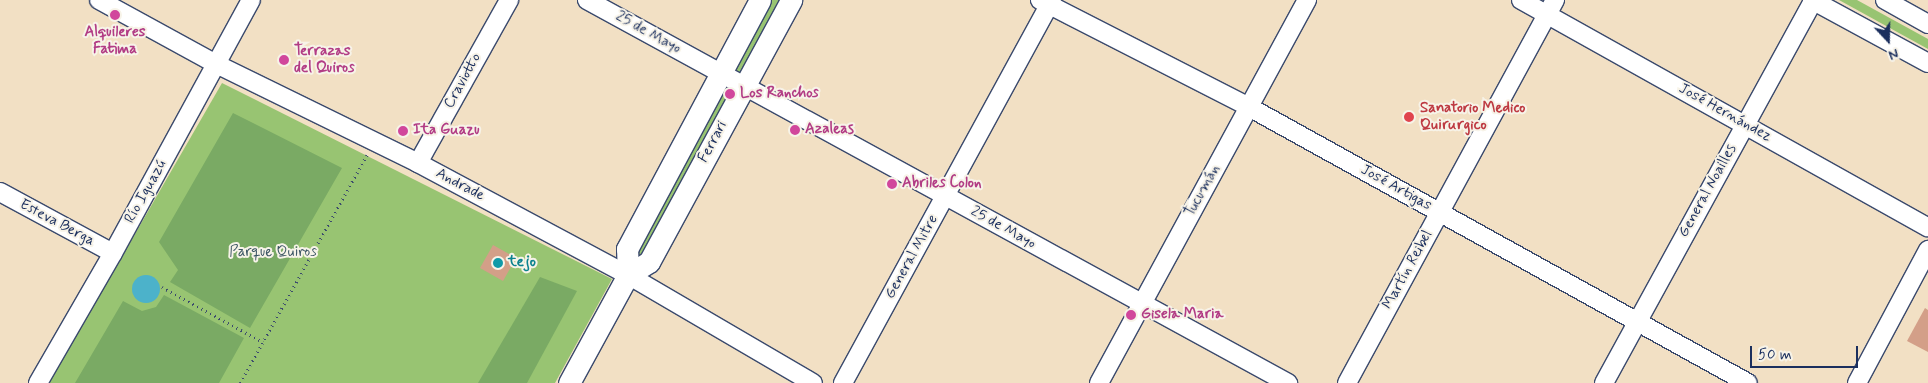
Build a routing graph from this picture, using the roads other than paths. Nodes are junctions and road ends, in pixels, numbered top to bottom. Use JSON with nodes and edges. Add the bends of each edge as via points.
{"nodes":[{"id":1,"x":100,"y":0,"type":"edge"},
{"id":2,"x":251,"y":0,"type":"edge"},
{"id":3,"x":509,"y":0,"type":"edge"},
{"id":4,"x":587,"y":0,"type":"edge"},
{"id":5,"x":760,"y":0,"type":"edge"},
{"id":6,"x":791,"y":0,"type":"edge"},
{"id":7,"x":1308,"y":0,"type":"edge"},
{"id":8,"x":1521,"y":0,"type":"edge"},
{"id":9,"x":1813,"y":0,"type":"edge"},
{"id":10,"x":1885,"y":0,"type":"edge"},
{"id":11,"x":1047,"y":2,"type":"edge"},
{"id":12,"x":1551,"y":8,"type":"edge"},
{"id":13,"x":1928,"y":24,"type":"edge"},
{"id":14,"x":1928,"y":63,"type":"edge"},
{"id":15,"x":216,"y":64,"type":"junction"},
{"id":16,"x":720,"y":73,"type":"junction"},
{"id":17,"x":743,"y":85,"type":"junction"},
{"id":18,"x":1249,"y":108,"type":"junction"},
{"id":19,"x":1745,"y":124,"type":"junction"},
{"id":20,"x":418,"y":163,"type":"junction"},
{"id":21,"x":0,"y":192,"type":"edge"},
{"id":22,"x":945,"y":196,"type":"junction"},
{"id":23,"x":1440,"y":212,"type":"junction"},
{"id":24,"x":1928,"y":227,"type":"edge"},
{"id":25,"x":1928,"y":250,"type":"edge"},
{"id":26,"x":113,"y":253,"type":"junction"},
{"id":27,"x":628,"y":275,"type":"junction"},
{"id":28,"x":1142,"y":303,"type":"junction"},
{"id":29,"x":1638,"y":321,"type":"junction"},
{"id":30,"x":38,"y":383,"type":"edge"},
{"id":31,"x":569,"y":383,"type":"edge"},
{"id":32,"x":813,"y":383,"type":"edge"},
{"id":33,"x":843,"y":383,"type":"edge"},
{"id":34,"x":1098,"y":383,"type":"edge"},
{"id":35,"x":1288,"y":383,"type":"edge"},
{"id":36,"x":1346,"y":383,"type":"edge"},
{"id":37,"x":1604,"y":383,"type":"edge"},
{"id":38,"x":1748,"y":383,"type":"edge"},
{"id":39,"x":1857,"y":383,"type":"edge"}],
"edges":[{"from":1,"to":15,"type":"street","name":"Andrade"},
{"from":2,"to":15,"type":"street","name":"Río Iguazú"},
{"from":3,"to":20,"type":"street","name":"Craviotto"},
{"from":4,"to":16,"type":"street","name":"25 de Mayo"},
{"from":5,"to":16,"type":"main road","name":"Ferrari"},
{"from":6,"to":17,"type":"main road","name":"Ferrari"},
{"from":7,"to":18,"type":"street","name":"Tucumán"},
{"from":8,"to":12,"type":"street","name":"José Hernández"},
{"from":9,"to":14,"type":"street"},
{"from":9,"to":19,"type":"street","name":"General Noailles"},
{"from":10,"to":13,"type":"street"},
{"from":11,"to":18,"type":"street","name":"José Artigas"},
{"from":11,"to":22,"type":"street","name":"General Mitre"},
{"from":12,"to":19,"type":"street","name":"José Hernández"},
{"from":12,"to":23,"type":"street","name":"Martín Reibel"},
{"from":15,"to":20,"type":"street","name":"Andrade"},
{"from":15,"to":26,"type":"street","name":"Río Iguazú"},
{"from":16,"to":17,"type":"street","name":"25 de Mayo"},
{"from":16,"to":27,"type":"main road","name":"Ferrari","via":[[626,249]]},
{"from":17,"to":22,"type":"street","name":"25 de Mayo"},
{"from":17,"to":27,"type":"main road","name":"Ferrari","via":[[649,262]]},
{"from":18,"to":23,"type":"street","name":"José Artigas"},
{"from":18,"to":28,"type":"street","name":"Tucumán"},
{"from":19,"to":24,"type":"street","name":"José Hernández"},
{"from":19,"to":29,"type":"street","name":"General Noailles"},
{"from":20,"to":27,"type":"street","name":"Andrade"},
{"from":21,"to":26,"type":"street","name":"Esteva Berga"},
{"from":22,"to":28,"type":"street","name":"25 de Mayo"},
{"from":22,"to":33,"type":"street","name":"General Mitre"},
{"from":23,"to":29,"type":"street","name":"José Artigas"},
{"from":23,"to":36,"type":"street","name":"Martín Reibel"},
{"from":25,"to":39,"type":"street"},
{"from":26,"to":30,"type":"street","name":"Río Iguazú"},
{"from":27,"to":31,"type":"main road","name":"Ferrari"},
{"from":27,"to":32,"type":"street","name":"Andrade"},
{"from":28,"to":34,"type":"street","name":"Tucumán"},
{"from":28,"to":35,"type":"street","name":"25 de Mayo"},
{"from":29,"to":37,"type":"street","name":"General Noailles"},
{"from":29,"to":38,"type":"street","name":"José Artigas"}]}
